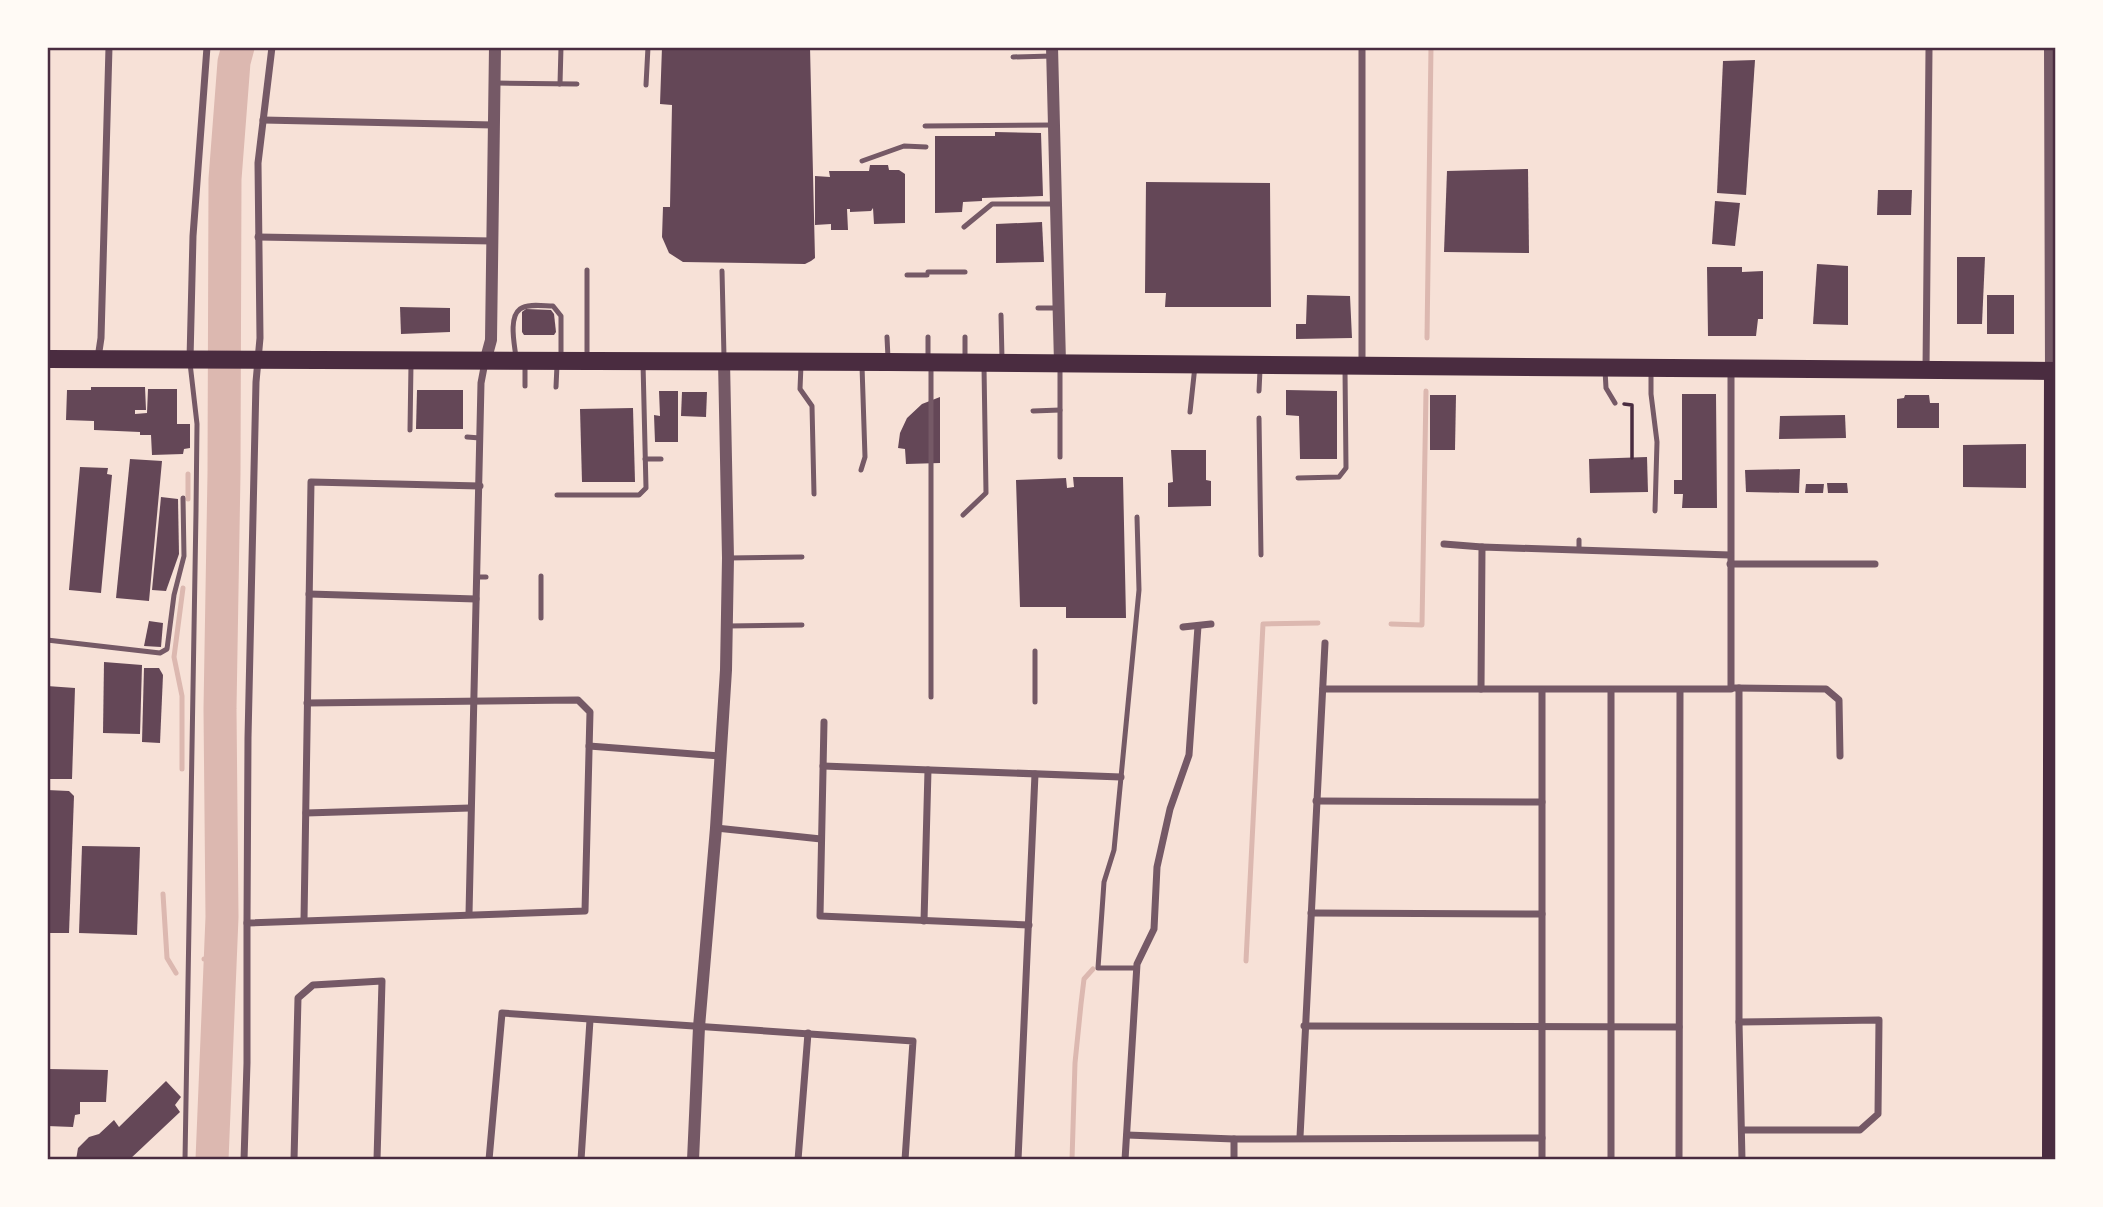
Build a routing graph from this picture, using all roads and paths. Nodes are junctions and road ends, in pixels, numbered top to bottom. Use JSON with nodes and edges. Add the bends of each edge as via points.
{"nodes":[{"id":1,"x":109,"y":47,"type":"edge"},
{"id":2,"x":206,"y":47,"type":"edge"},
{"id":3,"x":272,"y":47,"type":"edge"},
{"id":4,"x":495,"y":47,"type":"edge"},
{"id":5,"x":561,"y":47,"type":"edge"},
{"id":6,"x":648,"y":47,"type":"edge"},
{"id":7,"x":1363,"y":47,"type":"edge"},
{"id":8,"x":2050,"y":47,"type":"edge"},
{"id":9,"x":1929,"y":50,"type":"dead end"},
{"id":10,"x":1052,"y":52,"type":"edge"},
{"id":11,"x":1013,"y":57,"type":"dead end"},
{"id":12,"x":494,"y":83,"type":"junction"},
{"id":13,"x":560,"y":84,"type":"junction"},
{"id":14,"x":577,"y":84,"type":"dead end"},
{"id":15,"x":646,"y":86,"type":"dead end"},
{"id":16,"x":262,"y":120,"type":"junction"},
{"id":17,"x":493,"y":125,"type":"junction"},
{"id":18,"x":1054,"y":125,"type":"junction"},
{"id":19,"x":925,"y":127,"type":"dead end"},
{"id":20,"x":926,"y":146,"type":"dead end"},
{"id":21,"x":862,"y":161,"type":"dead end"},
{"id":22,"x":1056,"y":204,"type":"junction"},
{"id":23,"x":2053,"y":204,"type":"edge"},
{"id":24,"x":964,"y":227,"type":"dead end"},
{"id":25,"x":258,"y":237,"type":"junction"},
{"id":26,"x":493,"y":241,"type":"junction"},
{"id":27,"x":587,"y":270,"type":"dead end"},
{"id":28,"x":722,"y":271,"type":"dead end"},
{"id":29,"x":965,"y":272,"type":"dead end"},
{"id":30,"x":907,"y":275,"type":"dead end"},
{"id":31,"x":1038,"y":308,"type":"dead end"},
{"id":32,"x":1058,"y":308,"type":"junction"},
{"id":33,"x":1001,"y":315,"type":"dead end"},
{"id":34,"x":887,"y":337,"type":"dead end"},
{"id":35,"x":928,"y":337,"type":"dead end"},
{"id":36,"x":965,"y":337,"type":"dead end"},
{"id":37,"x":47,"y":359,"type":"edge"},
{"id":38,"x":98,"y":359,"type":"junction"},
{"id":39,"x":196,"y":360,"type":"junction"},
{"id":40,"x":253,"y":360,"type":"junction"},
{"id":41,"x":411,"y":361,"type":"junction"},
{"id":42,"x":521,"y":361,"type":"junction"},
{"id":43,"x":559,"y":361,"type":"junction"},
{"id":44,"x":587,"y":361,"type":"junction"},
{"id":45,"x":643,"y":361,"type":"junction"},
{"id":46,"x":724,"y":361,"type":"junction"},
{"id":47,"x":801,"y":361,"type":"junction"},
{"id":48,"x":862,"y":361,"type":"junction"},
{"id":49,"x":485,"y":362,"type":"junction"},
{"id":50,"x":888,"y":362,"type":"junction"},
{"id":51,"x":929,"y":362,"type":"junction"},
{"id":52,"x":965,"y":362,"type":"junction"},
{"id":53,"x":984,"y":362,"type":"junction"},
{"id":54,"x":1002,"y":362,"type":"junction"},
{"id":55,"x":1060,"y":363,"type":"junction"},
{"id":56,"x":1195,"y":364,"type":"junction"},
{"id":57,"x":1260,"y":364,"type":"junction"},
{"id":58,"x":1354,"y":365,"type":"junction"},
{"id":59,"x":1605,"y":368,"type":"junction"},
{"id":60,"x":1651,"y":369,"type":"junction"},
{"id":61,"x":1731,"y":369,"type":"junction"},
{"id":62,"x":1926,"y":370,"type":"junction"},
{"id":63,"x":2053,"y":371,"type":"edge"},
{"id":64,"x":525,"y":386,"type":"dead end"},
{"id":65,"x":556,"y":387,"type":"dead end"},
{"id":66,"x":1259,"y":391,"type":"dead end"},
{"id":67,"x":1623,"y":394,"type":"dead end"},
{"id":68,"x":1615,"y":403,"type":"dead end"},
{"id":69,"x":1033,"y":411,"type":"dead end"},
{"id":70,"x":1060,"y":411,"type":"junction"},
{"id":71,"x":1190,"y":412,"type":"dead end"},
{"id":72,"x":1259,"y":418,"type":"dead end"},
{"id":73,"x":410,"y":430,"type":"dead end"},
{"id":74,"x":467,"y":438,"type":"dead end"},
{"id":75,"x":481,"y":438,"type":"junction"},
{"id":76,"x":1060,"y":457,"type":"dead end"},
{"id":77,"x":1632,"y":458,"type":"dead end"},
{"id":78,"x":645,"y":459,"type":"junction"},
{"id":79,"x":661,"y":459,"type":"dead end"},
{"id":80,"x":862,"y":470,"type":"dead end"},
{"id":81,"x":1298,"y":478,"type":"dead end"},
{"id":82,"x":480,"y":486,"type":"junction"},
{"id":83,"x":814,"y":494,"type":"dead end"},
{"id":84,"x":557,"y":495,"type":"dead end"},
{"id":85,"x":183,"y":498,"type":"dead end"},
{"id":86,"x":1655,"y":511,"type":"dead end"},
{"id":87,"x":963,"y":515,"type":"dead end"},
{"id":88,"x":1137,"y":517,"type":"dead end"},
{"id":89,"x":1579,"y":540,"type":"dead end"},
{"id":90,"x":1444,"y":544,"type":"dead end"},
{"id":91,"x":1482,"y":547,"type":"junction"},
{"id":92,"x":1579,"y":550,"type":"junction"},
{"id":93,"x":1261,"y":555,"type":"dead end"},
{"id":94,"x":802,"y":557,"type":"dead end"},
{"id":95,"x":728,"y":558,"type":"junction"},
{"id":96,"x":1730,"y":560,"type":"junction"},
{"id":97,"x":1875,"y":564,"type":"dead end"},
{"id":98,"x":541,"y":576,"type":"dead end"},
{"id":99,"x":477,"y":577,"type":"junction"},
{"id":100,"x":486,"y":577,"type":"dead end"},
{"id":101,"x":309,"y":594,"type":"junction"},
{"id":102,"x":477,"y":598,"type":"junction"},
{"id":103,"x":541,"y":618,"type":"dead end"},
{"id":104,"x":476,"y":619,"type":"junction"},
{"id":105,"x":485,"y":620,"type":"dead end"},
{"id":106,"x":1211,"y":624,"type":"dead end"},
{"id":107,"x":802,"y":625,"type":"dead end"},
{"id":108,"x":727,"y":626,"type":"junction"},
{"id":109,"x":1198,"y":626,"type":"junction"},
{"id":110,"x":1183,"y":627,"type":"dead end"},
{"id":111,"x":2053,"y":629,"type":"edge"},
{"id":112,"x":47,"y":640,"type":"edge"},
{"id":113,"x":1325,"y":643,"type":"dead end"},
{"id":114,"x":1035,"y":651,"type":"dead end"},
{"id":115,"x":1735,"y":688,"type":"junction"},
{"id":116,"x":1322,"y":689,"type":"junction"},
{"id":117,"x":1481,"y":689,"type":"junction"},
{"id":118,"x":1542,"y":690,"type":"junction"},
{"id":119,"x":1611,"y":690,"type":"junction"},
{"id":120,"x":1680,"y":690,"type":"junction"},
{"id":121,"x":931,"y":697,"type":"dead end"},
{"id":122,"x":474,"y":702,"type":"junction"},
{"id":123,"x":1035,"y":702,"type":"dead end"},
{"id":124,"x":307,"y":703,"type":"junction"},
{"id":125,"x":824,"y":722,"type":"dead end"},
{"id":126,"x":589,"y":746,"type":"junction"},
{"id":127,"x":720,"y":756,"type":"junction"},
{"id":128,"x":1840,"y":756,"type":"dead end"},
{"id":129,"x":823,"y":766,"type":"junction"},
{"id":130,"x":928,"y":770,"type":"junction"},
{"id":131,"x":1035,"y":774,"type":"junction"},
{"id":132,"x":1121,"y":777,"type":"junction"},
{"id":133,"x":1316,"y":801,"type":"junction"},
{"id":134,"x":1542,"y":802,"type":"junction"},
{"id":135,"x":470,"y":808,"type":"junction"},
{"id":136,"x":306,"y":813,"type":"junction"},
{"id":137,"x":716,"y":828,"type":"junction"},
{"id":138,"x":821,"y":839,"type":"junction"},
{"id":139,"x":1311,"y":913,"type":"junction"},
{"id":140,"x":468,"y":914,"type":"junction"},
{"id":141,"x":1542,"y":914,"type":"junction"},
{"id":142,"x":304,"y":920,"type":"junction"},
{"id":143,"x":924,"y":921,"type":"junction"},
{"id":144,"x":247,"y":923,"type":"junction"},
{"id":145,"x":1029,"y":925,"type":"junction"},
{"id":146,"x":1137,"y":968,"type":"junction"},
{"id":147,"x":2053,"y":970,"type":"edge"},
{"id":148,"x":590,"y":1020,"type":"junction"},
{"id":149,"x":1739,"y":1022,"type":"junction"},
{"id":150,"x":1304,"y":1026,"type":"junction"},
{"id":151,"x":1542,"y":1026,"type":"junction"},
{"id":152,"x":1611,"y":1026,"type":"junction"},
{"id":153,"x":699,"y":1027,"type":"junction"},
{"id":154,"x":1679,"y":1027,"type":"junction"},
{"id":155,"x":808,"y":1033,"type":"junction"},
{"id":156,"x":1742,"y":1130,"type":"junction"},
{"id":157,"x":1126,"y":1135,"type":"junction"},
{"id":158,"x":1300,"y":1138,"type":"junction"},
{"id":159,"x":1542,"y":1138,"type":"junction"},
{"id":160,"x":1234,"y":1139,"type":"junction"},
{"id":161,"x":186,"y":1160,"type":"edge"},
{"id":162,"x":244,"y":1160,"type":"edge"},
{"id":163,"x":295,"y":1160,"type":"edge"},
{"id":164,"x":377,"y":1160,"type":"edge"},
{"id":165,"x":488,"y":1160,"type":"edge"},
{"id":166,"x":581,"y":1160,"type":"edge"},
{"id":167,"x":693,"y":1160,"type":"edge"},
{"id":168,"x":798,"y":1160,"type":"edge"},
{"id":169,"x":905,"y":1160,"type":"edge"},
{"id":170,"x":1018,"y":1160,"type":"edge"},
{"id":171,"x":1125,"y":1160,"type":"edge"},
{"id":172,"x":1234,"y":1160,"type":"edge"},
{"id":173,"x":1542,"y":1160,"type":"edge"},
{"id":174,"x":1611,"y":1160,"type":"edge"},
{"id":175,"x":1679,"y":1160,"type":"edge"},
{"id":176,"x":1742,"y":1160,"type":"edge"},
{"id":177,"x":2049,"y":1160,"type":"edge"}],
"edges":[{"from":1,"to":38,"type":"street"},
{"from":2,"to":39,"type":"street","via":[[193,236]]},
{"from":3,"to":16,"type":"street"},
{"from":4,"to":12,"type":"street"},
{"from":5,"to":13,"type":"lane"},
{"from":6,"to":15,"type":"lane"},
{"from":7,"to":58,"type":"street"},
{"from":8,"to":23,"type":"street"},
{"from":9,"to":62,"type":"street"},
{"from":10,"to":11,"type":"lane"},
{"from":10,"to":18,"type":"street"},
{"from":12,"to":13,"type":"lane"},
{"from":12,"to":17,"type":"street"},
{"from":13,"to":14,"type":"lane"},
{"from":16,"to":17,"type":"street"},
{"from":16,"to":25,"type":"street"},
{"from":17,"to":26,"type":"street"},
{"from":18,"to":19,"type":"lane"},
{"from":18,"to":22,"type":"street"},
{"from":20,"to":21,"type":"lane","via":[[904,146]]},
{"from":22,"to":24,"type":"lane","via":[[992,204]]},
{"from":22,"to":32,"type":"street"},
{"from":23,"to":63,"type":"street"},
{"from":25,"to":26,"type":"street"},
{"from":25,"to":40,"type":"street","via":[[260,338]]},
{"from":26,"to":49,"type":"street","via":[[491,340]]},
{"from":27,"to":44,"type":"lane"},
{"from":28,"to":46,"type":"lane"},
{"from":29,"to":30,"type":"lane"},
{"from":31,"to":32,"type":"lane"},
{"from":32,"to":55,"type":"street"},
{"from":33,"to":54,"type":"lane"},
{"from":34,"to":50,"type":"lane"},
{"from":35,"to":51,"type":"lane"},
{"from":36,"to":52,"type":"lane"},
{"from":37,"to":38,"type":"main road"},
{"from":38,"to":39,"type":"main road"},
{"from":39,"to":40,"type":"main road"},
{"from":39,"to":161,"type":"lane"},
{"from":40,"to":41,"type":"main road"},
{"from":40,"to":144,"type":"street"},
{"from":41,"to":49,"type":"main road"},
{"from":41,"to":73,"type":"lane"},
{"from":42,"to":43,"type":"main road"},
{"from":42,"to":43,"type":"lane","via":[[514,317],[529,306],[553,306],[561,316]]},
{"from":42,"to":49,"type":"main road"},
{"from":42,"to":64,"type":"lane"},
{"from":43,"to":44,"type":"main road"},
{"from":43,"to":65,"type":"lane"},
{"from":44,"to":45,"type":"main road"},
{"from":45,"to":46,"type":"main road"},
{"from":45,"to":78,"type":"lane"},
{"from":46,"to":47,"type":"main road"},
{"from":46,"to":95,"type":"street"},
{"from":47,"to":48,"type":"main road"},
{"from":47,"to":83,"type":"lane","via":[[800,389],[812,407]]},
{"from":48,"to":50,"type":"main road"},
{"from":48,"to":80,"type":"lane"},
{"from":49,"to":75,"type":"street"},
{"from":50,"to":51,"type":"main road"},
{"from":51,"to":52,"type":"main road"},
{"from":51,"to":121,"type":"lane"},
{"from":52,"to":53,"type":"main road"},
{"from":53,"to":54,"type":"main road"},
{"from":53,"to":87,"type":"lane","via":[[986,493]]},
{"from":54,"to":55,"type":"main road"},
{"from":55,"to":56,"type":"main road"},
{"from":55,"to":70,"type":"lane"},
{"from":56,"to":57,"type":"main road"},
{"from":56,"to":71,"type":"lane"},
{"from":57,"to":58,"type":"main road"},
{"from":57,"to":66,"type":"lane"},
{"from":58,"to":59,"type":"main road"},
{"from":58,"to":81,"type":"lane","via":[[1346,468],[1339,477]]},
{"from":59,"to":60,"type":"main road"},
{"from":59,"to":68,"type":"lane","via":[[1606,388]]},
{"from":60,"to":61,"type":"main road"},
{"from":60,"to":86,"type":"lane","via":[[1657,442]]},
{"from":61,"to":62,"type":"main road"},
{"from":61,"to":96,"type":"street"},
{"from":62,"to":63,"type":"main road"},
{"from":63,"to":111,"type":"main road"},
{"from":67,"to":77,"type":"path","via":[[1623,404],[1632,405]]},
{"from":69,"to":70,"type":"lane"},
{"from":70,"to":76,"type":"lane"},
{"from":72,"to":93,"type":"lane"},
{"from":74,"to":75,"type":"lane"},
{"from":75,"to":82,"type":"street"},
{"from":78,"to":79,"type":"lane"},
{"from":78,"to":84,"type":"lane","via":[[646,488],[639,495]]},
{"from":82,"to":99,"type":"street"},
{"from":82,"to":101,"type":"street","via":[[311,482]]},
{"from":85,"to":112,"type":"lane","via":[[184,556],[167,649],[159,653]]},
{"from":88,"to":132,"type":"lane","via":[[1139,590]]},
{"from":89,"to":92,"type":"lane"},
{"from":90,"to":91,"type":"street"},
{"from":91,"to":92,"type":"street"},
{"from":91,"to":117,"type":"street"},
{"from":92,"to":96,"type":"street"},
{"from":94,"to":95,"type":"lane"},
{"from":95,"to":108,"type":"street"},
{"from":96,"to":97,"type":"street"},
{"from":96,"to":115,"type":"street"},
{"from":98,"to":103,"type":"lane"},
{"from":99,"to":100,"type":"lane"},
{"from":99,"to":102,"type":"street"},
{"from":101,"to":102,"type":"street"},
{"from":101,"to":124,"type":"street"},
{"from":102,"to":104,"type":"street"},
{"from":104,"to":105,"type":"lane"},
{"from":104,"to":122,"type":"street"},
{"from":106,"to":109,"type":"street"},
{"from":107,"to":108,"type":"lane"},
{"from":108,"to":127,"type":"street"},
{"from":109,"to":110,"type":"street"},
{"from":109,"to":146,"type":"street","via":[[1189,755],[1170,808],[1157,867],[1154,929]]},
{"from":111,"to":147,"type":"main road"},
{"from":113,"to":116,"type":"street"},
{"from":114,"to":123,"type":"lane"},
{"from":115,"to":120,"type":"street"},
{"from":115,"to":128,"type":"street","via":[[1826,689],[1839,700]]},
{"from":115,"to":149,"type":"street"},
{"from":116,"to":117,"type":"street"},
{"from":116,"to":133,"type":"street"},
{"from":117,"to":118,"type":"street"},
{"from":118,"to":119,"type":"street"},
{"from":118,"to":134,"type":"street"},
{"from":119,"to":120,"type":"street"},
{"from":119,"to":152,"type":"street"},
{"from":120,"to":154,"type":"street"},
{"from":122,"to":124,"type":"street"},
{"from":122,"to":126,"type":"street","via":[[578,700],[590,712]]},
{"from":122,"to":135,"type":"street"},
{"from":124,"to":136,"type":"street"},
{"from":125,"to":129,"type":"street"},
{"from":126,"to":127,"type":"street"},
{"from":126,"to":140,"type":"street","via":[[585,911]]},
{"from":127,"to":137,"type":"street"},
{"from":129,"to":130,"type":"street"},
{"from":129,"to":138,"type":"street"},
{"from":130,"to":131,"type":"street"},
{"from":130,"to":143,"type":"street"},
{"from":131,"to":132,"type":"street"},
{"from":131,"to":145,"type":"street"},
{"from":132,"to":146,"type":"lane","via":[[1114,850],[1104,882],[1098,968]]},
{"from":133,"to":134,"type":"street"},
{"from":133,"to":139,"type":"street"},
{"from":134,"to":141,"type":"street"},
{"from":135,"to":136,"type":"street"},
{"from":135,"to":140,"type":"street"},
{"from":136,"to":142,"type":"street"},
{"from":137,"to":138,"type":"street"},
{"from":137,"to":153,"type":"street"},
{"from":138,"to":143,"type":"street","via":[[820,916]]},
{"from":139,"to":141,"type":"street"},
{"from":139,"to":150,"type":"street"},
{"from":140,"to":142,"type":"street"},
{"from":141,"to":151,"type":"street"},
{"from":142,"to":144,"type":"street"},
{"from":143,"to":145,"type":"street"},
{"from":144,"to":162,"type":"street"},
{"from":145,"to":170,"type":"street"},
{"from":146,"to":157,"type":"street"},
{"from":147,"to":177,"type":"main road"},
{"from":148,"to":153,"type":"street"},
{"from":148,"to":165,"type":"street","via":[[502,1013]]},
{"from":148,"to":166,"type":"street"},
{"from":149,"to":156,"type":"street"},
{"from":149,"to":156,"type":"street","via":[[1879,1020],[1878,1114],[1860,1130]]},
{"from":150,"to":151,"type":"street"},
{"from":150,"to":158,"type":"street"},
{"from":151,"to":152,"type":"street"},
{"from":151,"to":159,"type":"street"},
{"from":152,"to":154,"type":"street"},
{"from":152,"to":174,"type":"street"},
{"from":153,"to":155,"type":"street"},
{"from":153,"to":167,"type":"street"},
{"from":154,"to":175,"type":"street"},
{"from":155,"to":168,"type":"street"},
{"from":155,"to":169,"type":"street","via":[[913,1041]]},
{"from":156,"to":176,"type":"street"},
{"from":157,"to":160,"type":"street"},
{"from":157,"to":171,"type":"street"},
{"from":158,"to":159,"type":"street"},
{"from":158,"to":160,"type":"street"},
{"from":159,"to":173,"type":"street"},
{"from":160,"to":172,"type":"street"},
{"from":163,"to":164,"type":"street","via":[[299,998],[313,985],[382,981]]}]}
